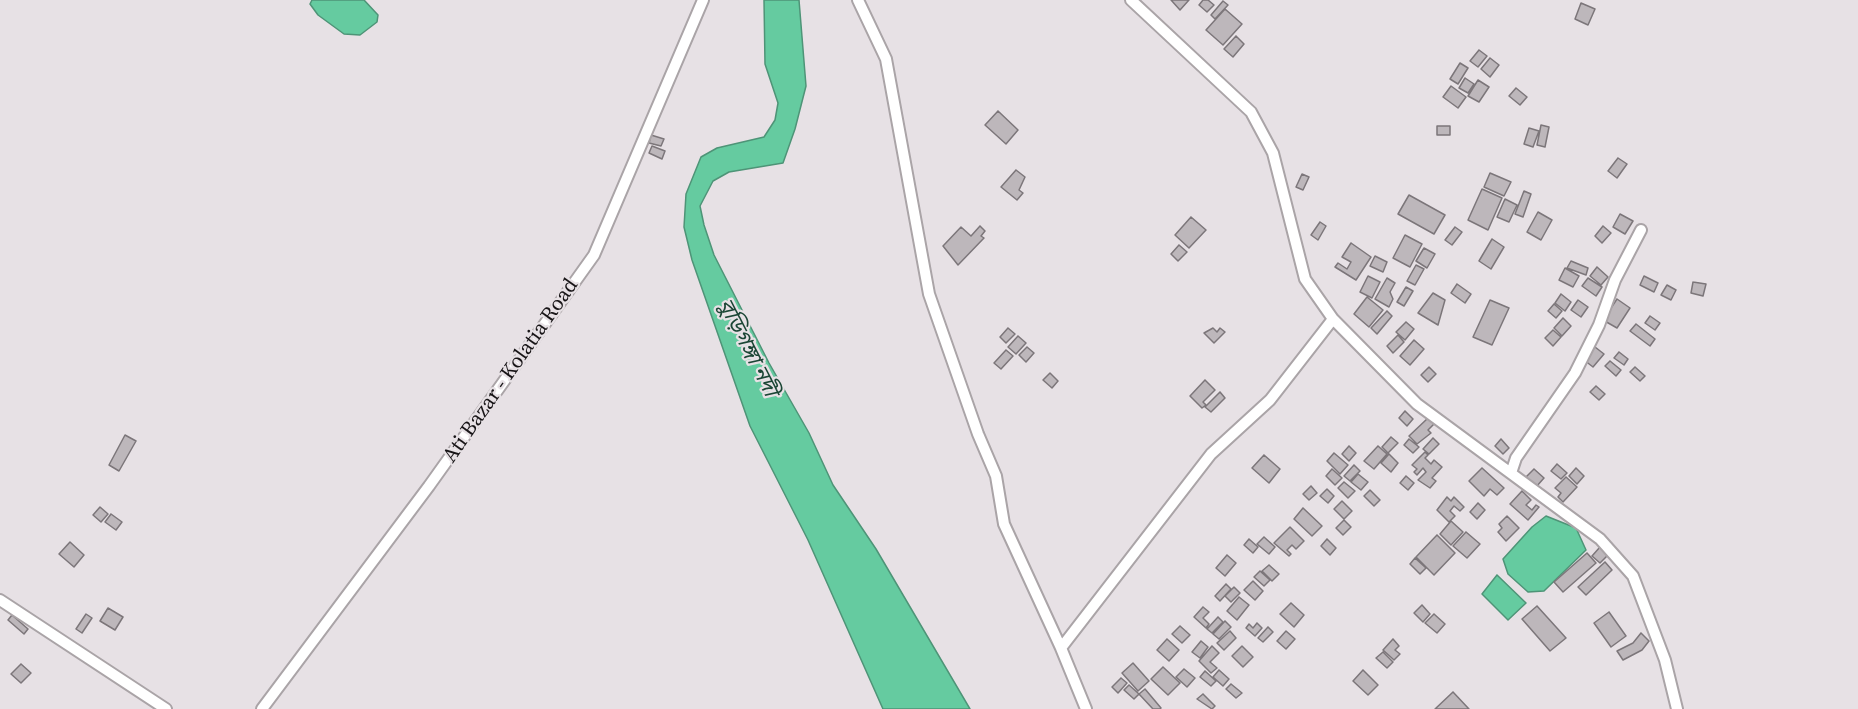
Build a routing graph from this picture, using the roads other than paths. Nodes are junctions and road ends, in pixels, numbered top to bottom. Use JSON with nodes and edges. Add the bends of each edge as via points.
{"nodes":[{"id":1,"x":703,"y":0,"type":"edge"},
{"id":2,"x":858,"y":0,"type":"edge"},
{"id":3,"x":1131,"y":0,"type":"edge"},
{"id":4,"x":1641,"y":230,"type":"dead end"},
{"id":5,"x":1333,"y":319,"type":"junction"},
{"id":6,"x":1511,"y":473,"type":"junction"},
{"id":7,"x":0,"y":600,"type":"edge"},
{"id":8,"x":1061,"y":648,"type":"junction"},
{"id":9,"x":166,"y":709,"type":"edge"},
{"id":10,"x":262,"y":709,"type":"edge"},
{"id":11,"x":1086,"y":709,"type":"edge"},
{"id":12,"x":1677,"y":709,"type":"edge"}],
"edges":[{"from":1,"to":10,"type":"street","name":"Ati Bazar - Kolatia Road","via":[[594,255],[429,486]]},
{"from":2,"to":8,"type":"street","via":[[886,59],[929,294],[996,476],[1004,524]]},
{"from":3,"to":5,"type":"street","via":[[1251,112],[1273,153],[1305,279]]},
{"from":4,"to":6,"type":"street","via":[[1575,373],[1516,458]]},
{"from":5,"to":6,"type":"street","via":[[1417,404]]},
{"from":5,"to":8,"type":"street","via":[[1270,399],[1211,454]]},
{"from":6,"to":12,"type":"street","via":[[1600,539],[1633,576],[1665,660]]},
{"from":7,"to":9,"type":"street"},
{"from":8,"to":11,"type":"street"}]}
